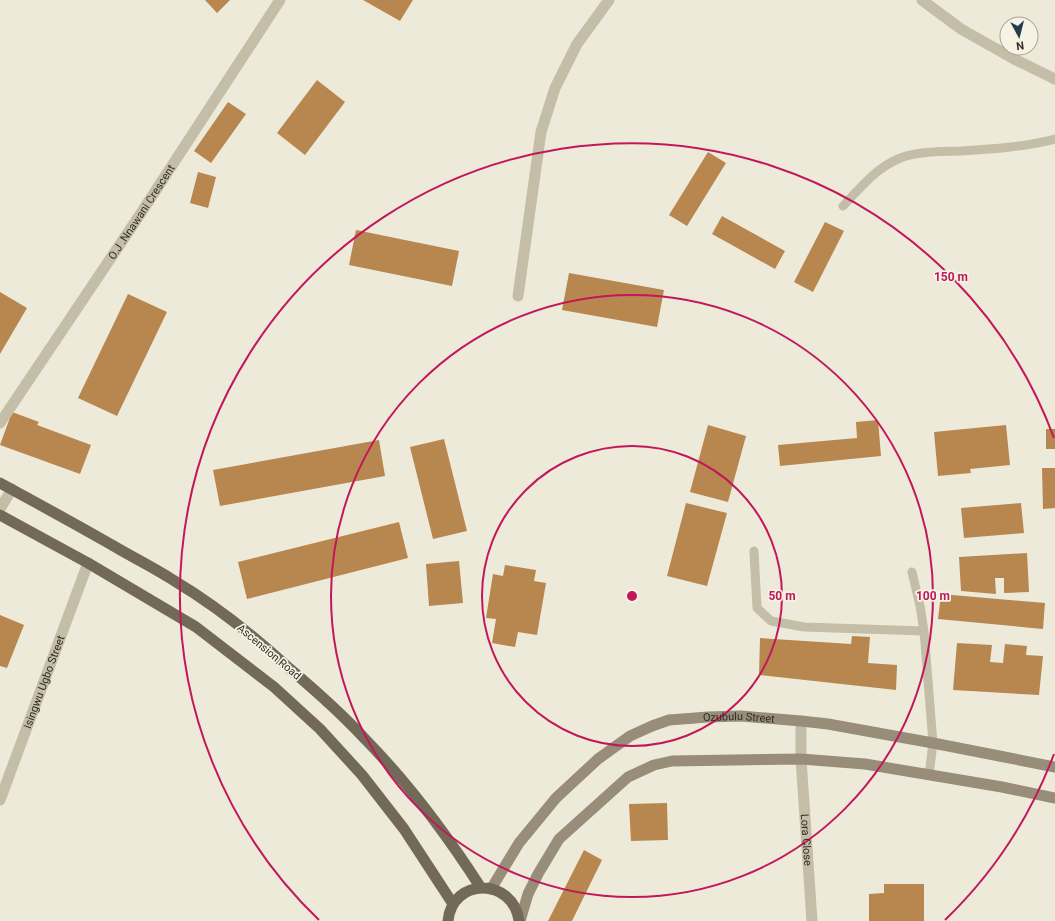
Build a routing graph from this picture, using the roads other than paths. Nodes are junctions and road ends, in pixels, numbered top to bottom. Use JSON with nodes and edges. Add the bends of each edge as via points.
{"nodes":[{"id":1,"x":280,"y":0,"type":"edge"},
{"id":2,"x":609,"y":0,"type":"edge"},
{"id":3,"x":922,"y":0,"type":"edge"},
{"id":4,"x":1055,"y":79,"type":"edge"},
{"id":5,"x":1055,"y":139,"type":"edge"},
{"id":6,"x":842,"y":206,"type":"dead end"},
{"id":7,"x":518,"y":296,"type":"dead end"},
{"id":8,"x":0,"y":423,"type":"edge"},
{"id":9,"x":0,"y":483,"type":"edge"},
{"id":10,"x":12,"y":489,"type":"junction"},
{"id":11,"x":0,"y":509,"type":"edge"},
{"id":12,"x":0,"y":515,"type":"edge"},
{"id":13,"x":754,"y":551,"type":"dead end"},
{"id":14,"x":88,"y":563,"type":"junction"},
{"id":15,"x":912,"y":572,"type":"dead end"},
{"id":16,"x":924,"y":631,"type":"junction"},
{"id":17,"x":801,"y":721,"type":"junction"},
{"id":18,"x":933,"y":743,"type":"junction"},
{"id":19,"x":801,"y":759,"type":"junction"},
{"id":20,"x":1055,"y":767,"type":"edge"},
{"id":21,"x":929,"y":775,"type":"junction"},
{"id":22,"x":1055,"y":798,"type":"edge"},
{"id":23,"x":0,"y":800,"type":"edge"},
{"id":24,"x":486,"y":888,"type":"junction"},
{"id":25,"x":453,"y":904,"type":"junction"},
{"id":26,"x":448,"y":921,"type":"edge"},
{"id":27,"x":519,"y":921,"type":"edge"},
{"id":28,"x":812,"y":921,"type":"edge"}],
"edges":[{"from":1,"to":8,"type":"street","name":"O.J .Nnawani Crescent"},
{"from":2,"to":7,"type":"street","via":[[578,44],[555,88],[541,132]]},
{"from":3,"to":4,"type":"street","via":[[961,29]]},
{"from":5,"to":6,"type":"lane","via":[[1000,148],[911,155],[898,159],[873,174]]},
{"from":9,"to":10,"type":"main road","name":"Ascension Road"},
{"from":10,"to":11,"type":"street"},
{"from":10,"to":24,"type":"main road","name":"Ascension Road","via":[[174,580],[269,650],[366,739],[426,809]]},
{"from":12,"to":14,"type":"main road"},
{"from":13,"to":16,"type":"lane","via":[[757,608],[771,622],[804,627]]},
{"from":14,"to":23,"type":"street","name":"Isingwu Ugbo Street"},
{"from":14,"to":25,"type":"main road","via":[[196,627],[274,687],[320,729],[362,775],[404,829]]},
{"from":15,"to":16,"type":"lane"},
{"from":16,"to":18,"type":"lane"},
{"from":17,"to":18,"type":"main road","name":"Ozubulu Street"},
{"from":17,"to":19,"type":"street","name":"Lora Close"},
{"from":17,"to":24,"type":"main road","name":"Ozubulu Street","via":[[741,716],[669,720],[630,736],[598,759],[556,798]]},
{"from":18,"to":20,"type":"main road","name":"Ozubulu Street"},
{"from":18,"to":21,"type":"lane"},
{"from":19,"to":21,"type":"main road","via":[[865,764]]},
{"from":19,"to":27,"type":"main road","via":[[672,761],[654,765],[628,778],[559,839],[528,894]]},
{"from":19,"to":28,"type":"street","name":"Lora Close"},
{"from":21,"to":22,"type":"main road","via":[[1002,786]]},
{"from":24,"to":25,"type":"main road","via":[[468,891]]},
{"from":24,"to":27,"type":"main road","via":[[508,897],[514,905]]},
{"from":25,"to":26,"type":"main road"}]}
